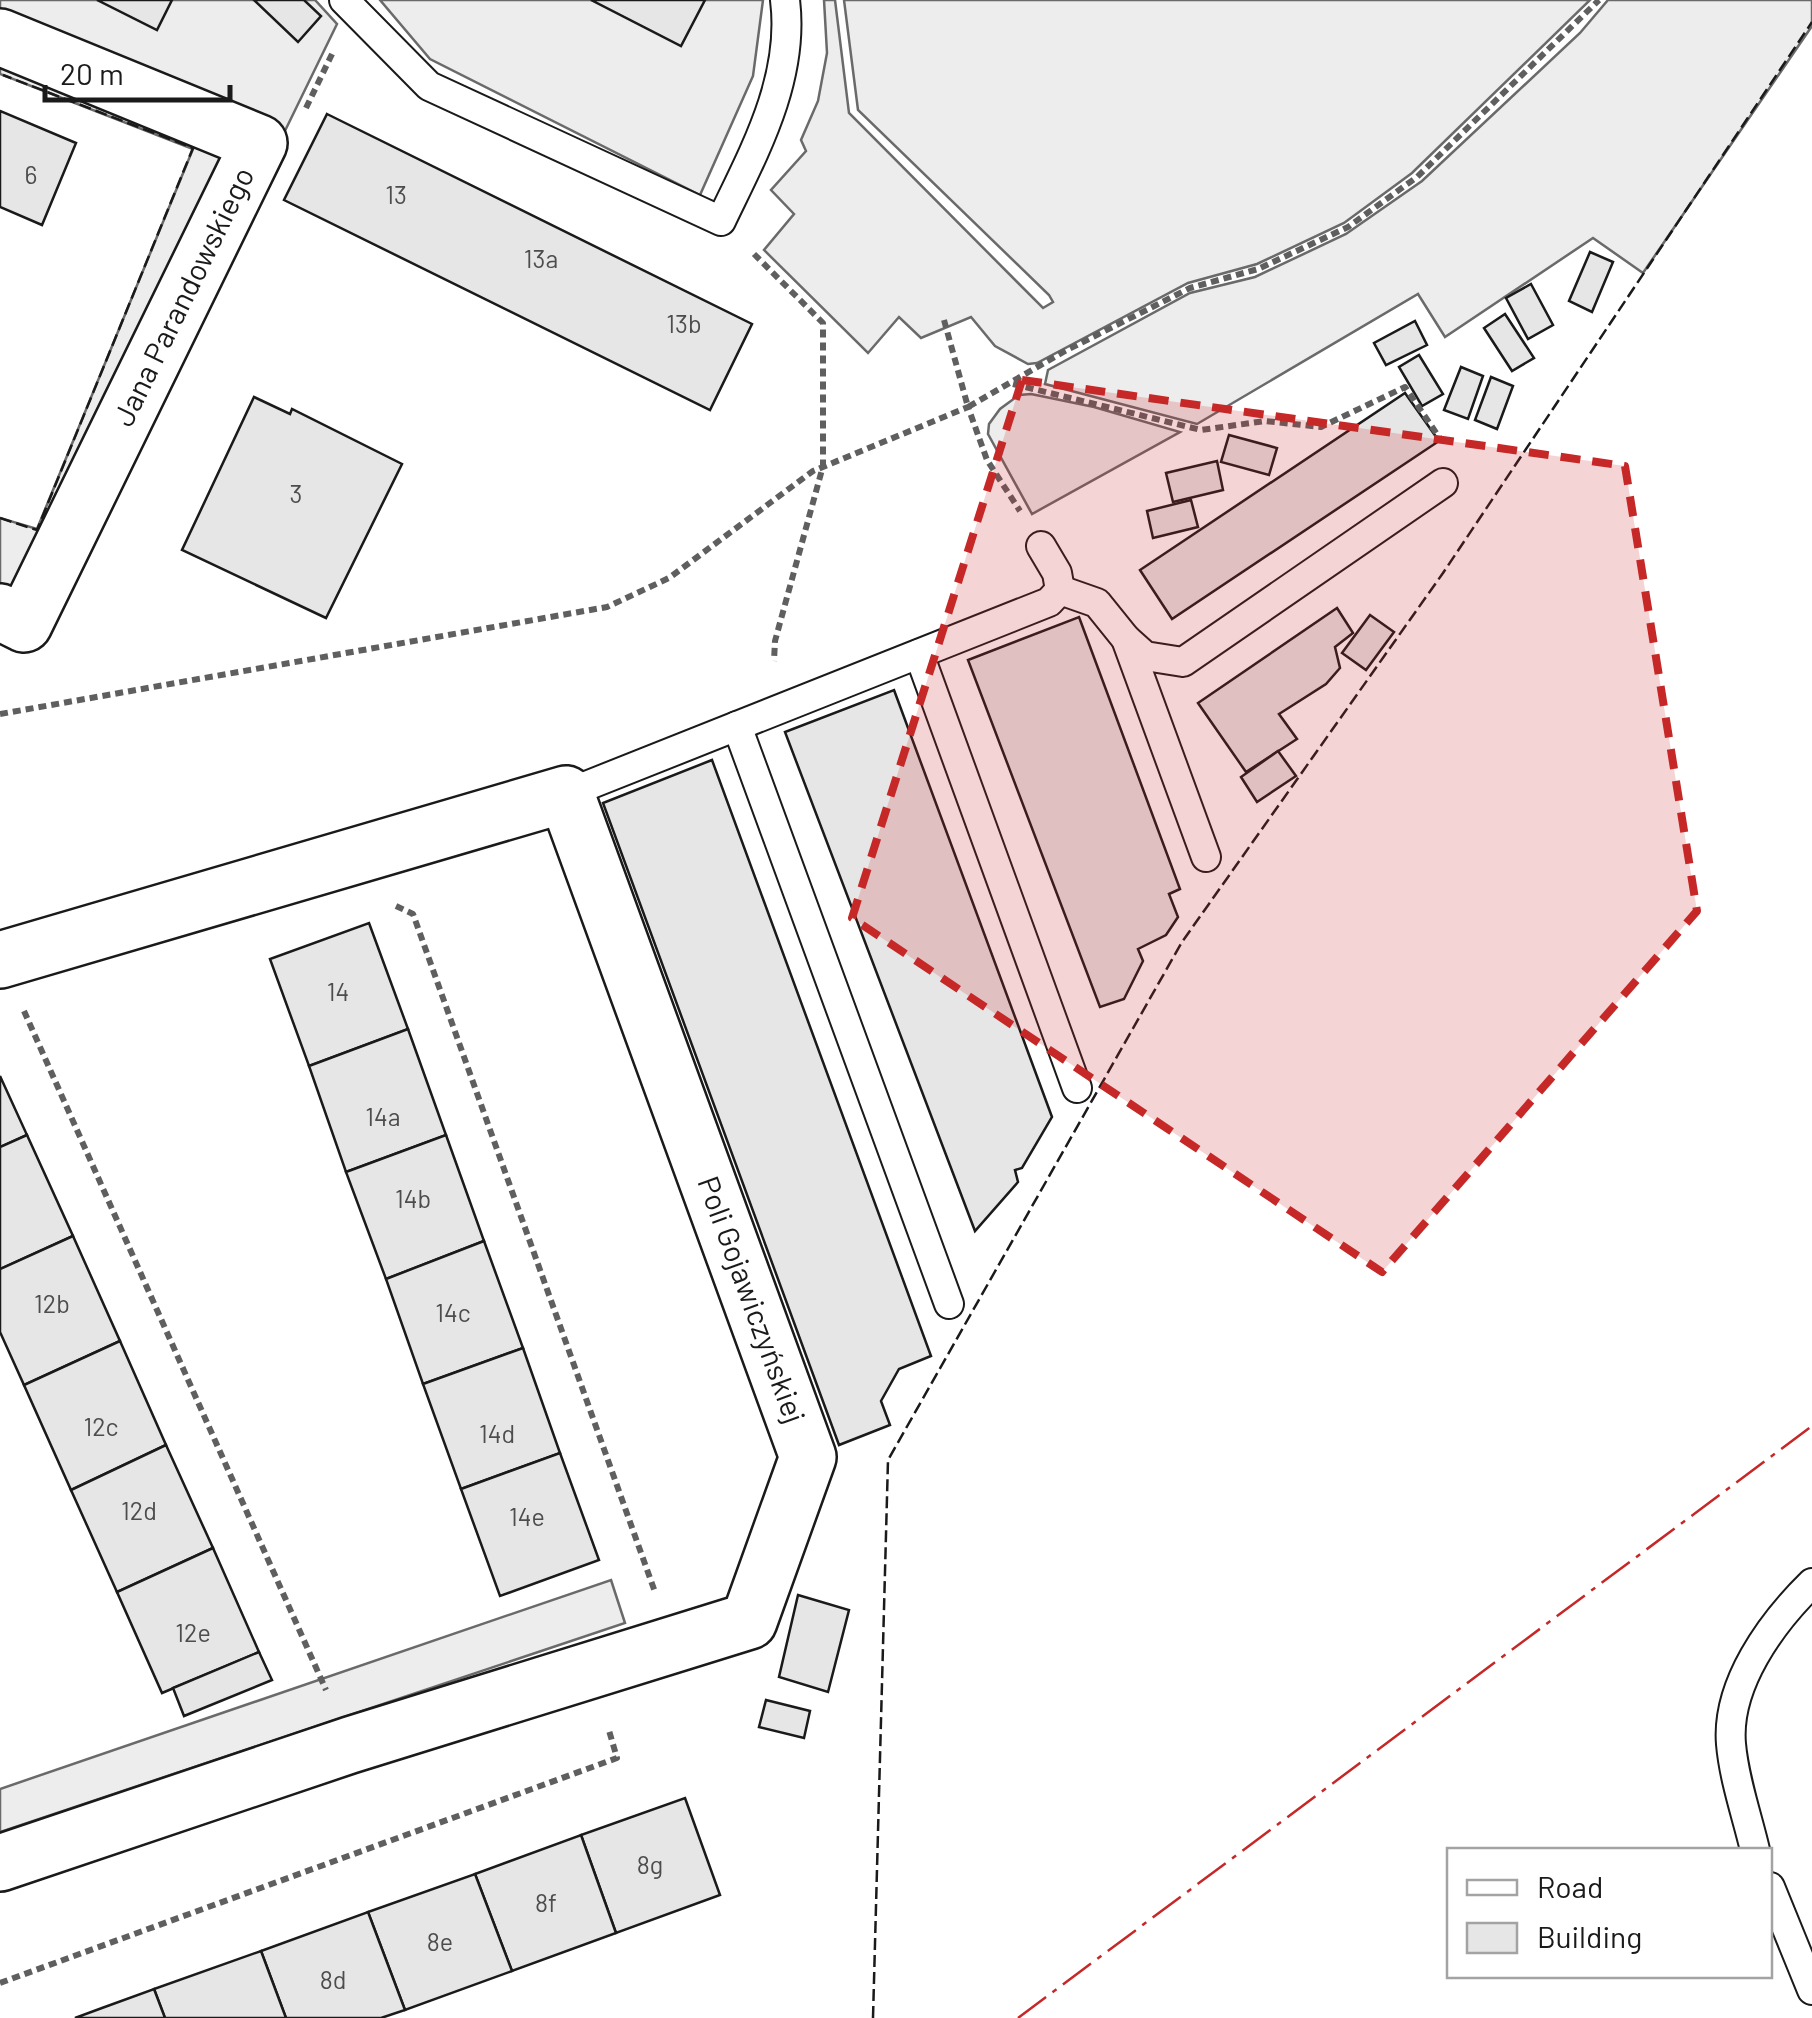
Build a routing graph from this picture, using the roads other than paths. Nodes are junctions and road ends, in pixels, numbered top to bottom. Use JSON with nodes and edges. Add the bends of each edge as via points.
{"nodes":[{"id":1,"x":344,"y":0,"type":"edge"},
{"id":2,"x":785,"y":0,"type":"edge"},
{"id":3,"x":0,"y":38,"type":"edge"},
{"id":4,"x":1443,"y":483,"type":"road end"},
{"id":5,"x":1041,"y":546,"type":"road end"},
{"id":6,"x":1060,"y":590,"type":"junction"},
{"id":7,"x":0,"y":612,"type":"edge"},
{"id":8,"x":1126,"y":639,"type":"junction"},
{"id":9,"x":919,"y":654,"type":"junction"},
{"id":10,"x":738,"y":726,"type":"junction"},
{"id":11,"x":566,"y":794,"type":"junction"},
{"id":12,"x":1206,"y":858,"type":"dead end"},
{"id":13,"x":9,"y":978,"type":"edge"},
{"id":14,"x":1077,"y":1088,"type":"dead end"},
{"id":15,"x":949,"y":1304,"type":"dead end"},
{"id":16,"x":1812,"y":1583,"type":"edge"},
{"id":17,"x":1754,"y":1848,"type":"edge"},
{"id":18,"x":0,"y":1863,"type":"edge"},
{"id":19,"x":1772,"y":1892,"type":"edge"},
{"id":20,"x":1812,"y":1990,"type":"edge"}],
"edges":[{"from":1,"to":2,"type":"lane","via":[[428,86],[721,221],[774,108]]},
{"from":3,"to":7,"type":"street","name":"Jana Parandowskiego","via":[[259,143],[24,624]]},
{"from":4,"to":8,"type":"lane","via":[[1183,662],[1145,656]]},
{"from":5,"to":6,"type":"lane"},
{"from":6,"to":8,"type":"lane","via":[[1097,603]]},
{"from":6,"to":9,"type":"lane","via":[[1049,602]]},
{"from":8,"to":12,"type":"lane"},
{"from":9,"to":10,"type":"lane"},
{"from":9,"to":14,"type":"lane"},
{"from":10,"to":11,"type":"lane"},
{"from":10,"to":15,"type":"lane"},
{"from":11,"to":13,"type":"street"},
{"from":11,"to":18,"type":"street","name":"Poli Gojawiczyńskiej","via":[[808,1457],[749,1621]]},
{"from":16,"to":17,"type":"lane","via":[[1784,1610],[1733,1702],[1731,1744]]},
{"from":19,"to":20,"type":"lane"}]}
